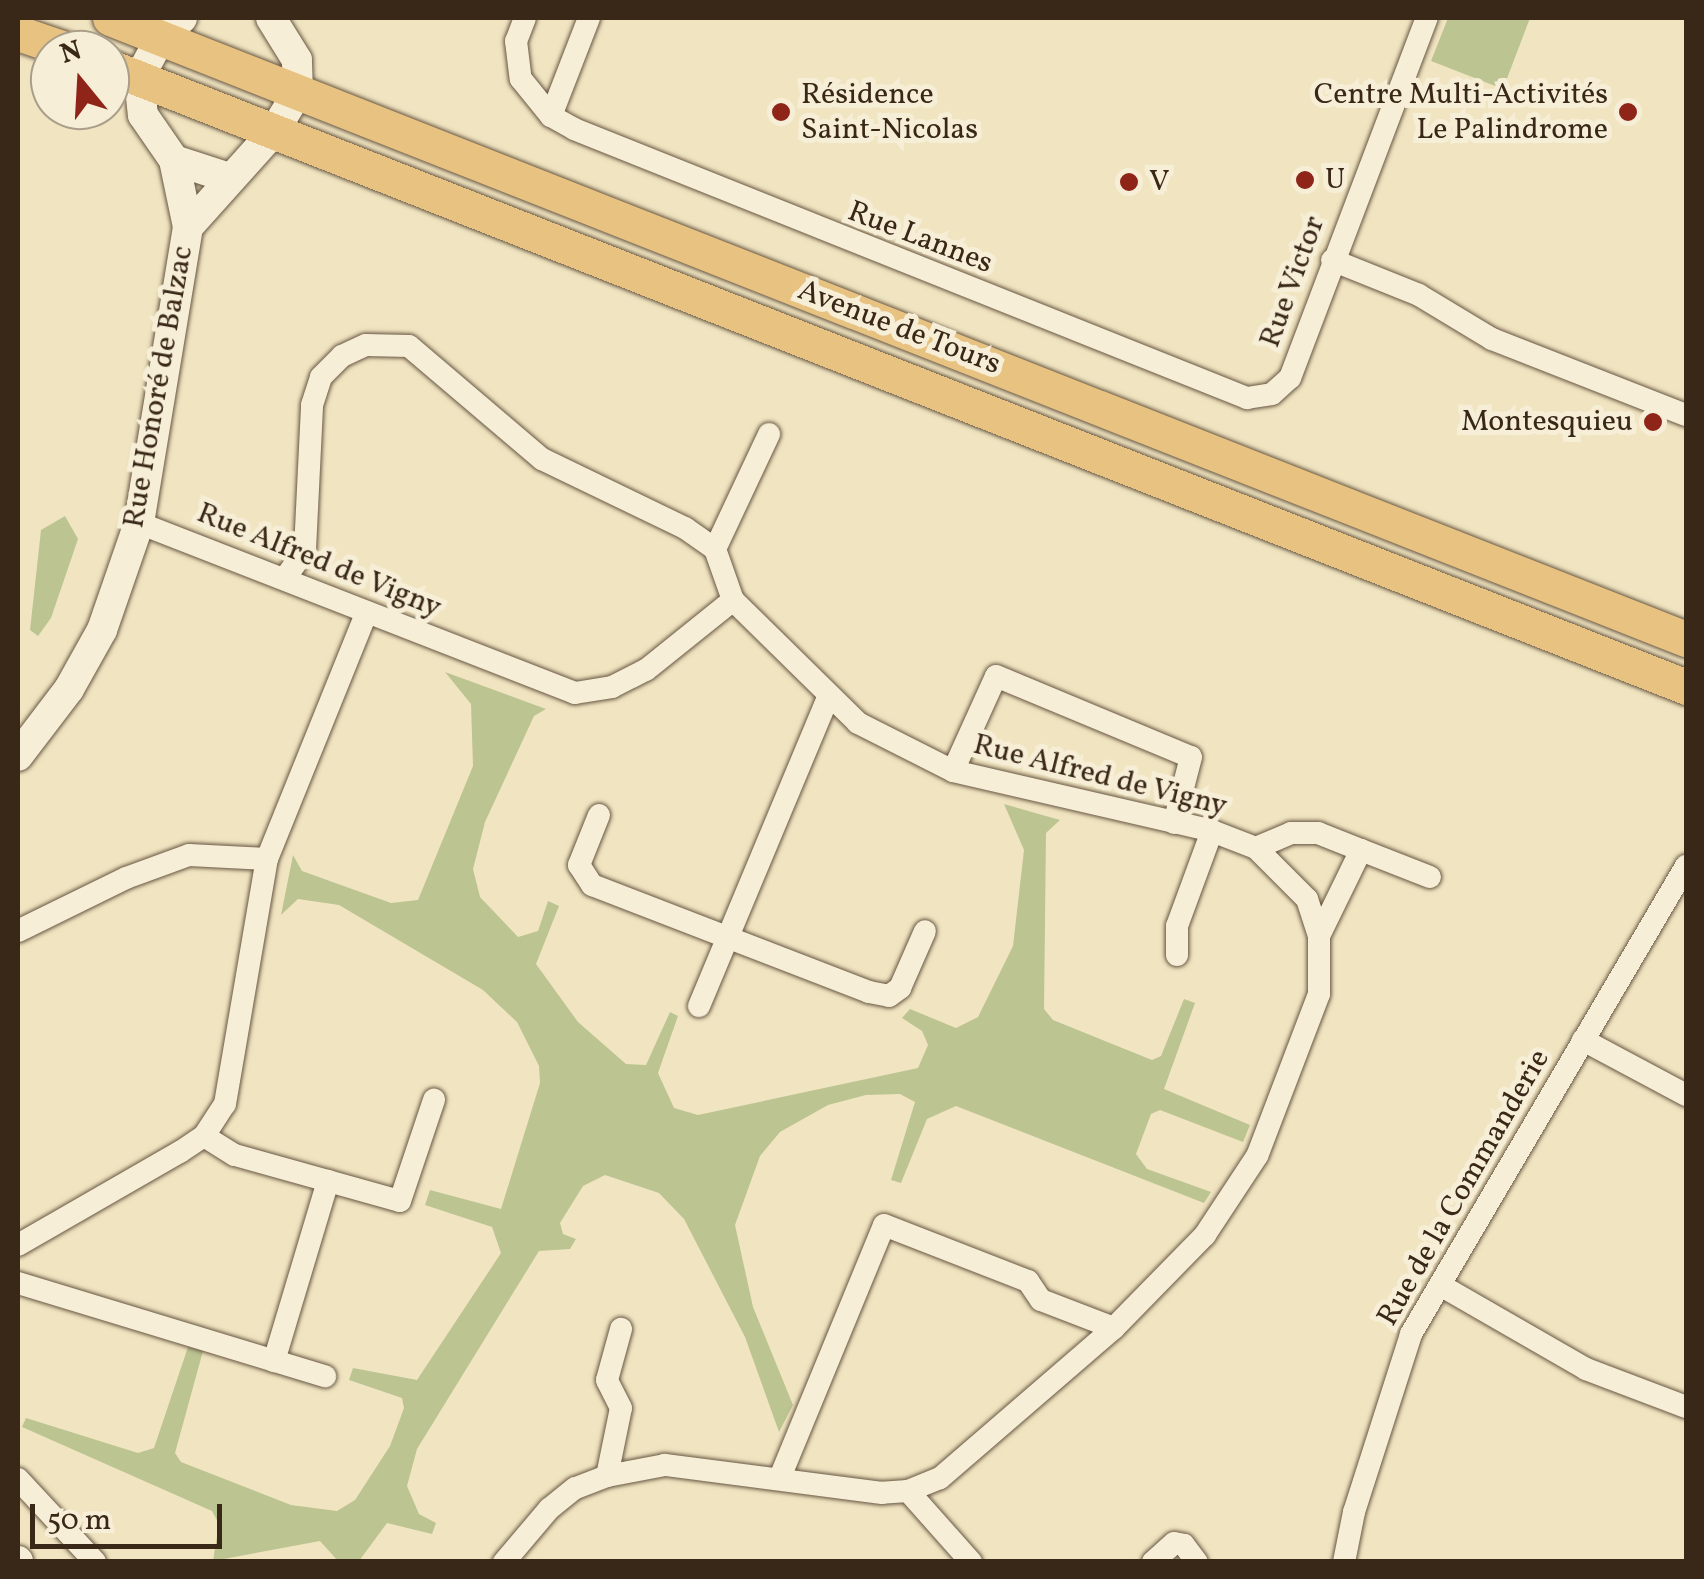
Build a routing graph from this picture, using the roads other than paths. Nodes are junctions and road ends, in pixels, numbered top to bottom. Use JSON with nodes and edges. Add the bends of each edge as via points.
{"nodes":[{"id":1,"x":110,"y":18,"type":"edge"},
{"id":2,"x":271,"y":18,"type":"edge"},
{"id":3,"x":525,"y":18,"type":"edge"},
{"id":4,"x":589,"y":18,"type":"edge"},
{"id":5,"x":1427,"y":18,"type":"edge"},
{"id":6,"x":171,"y":27,"type":"edge"},
{"id":7,"x":130,"y":66,"type":"edge"},
{"id":8,"x":130,"y":74,"type":"edge"},
{"id":9,"x":130,"y":86,"type":"edge"},
{"id":10,"x":298,"y":92,"type":"junction"},
{"id":11,"x":550,"y":116,"type":"junction"},
{"id":12,"x":274,"y":131,"type":"junction"},
{"id":13,"x":174,"y":160,"type":"junction"},
{"id":14,"x":226,"y":177,"type":"junction"},
{"id":15,"x":188,"y":227,"type":"junction"},
{"id":16,"x":1332,"y":260,"type":"junction"},
{"id":17,"x":1272,"y":394,"type":"joint"},
{"id":18,"x":1686,"y":414,"type":"edge"},
{"id":19,"x":769,"y":434,"type":"dead end"},
{"id":20,"x":139,"y":522,"type":"junction"},
{"id":21,"x":715,"y":549,"type":"junction"},
{"id":22,"x":285,"y":578,"type":"junction"},
{"id":23,"x":733,"y":600,"type":"junction"},
{"id":24,"x":366,"y":612,"type":"junction"},
{"id":25,"x":1686,"y":639,"type":"edge"},
{"id":26,"x":1686,"y":687,"type":"edge"},
{"id":27,"x":828,"y":700,"type":"junction"},
{"id":28,"x":18,"y":756,"type":"edge"},
{"id":29,"x":953,"y":771,"type":"junction"},
{"id":30,"x":600,"y":815,"type":"dead end"},
{"id":31,"x":1174,"y":823,"type":"junction"},
{"id":32,"x":1212,"y":831,"type":"junction"},
{"id":33,"x":1256,"y":848,"type":"junction"},
{"id":34,"x":1361,"y":850,"type":"junction"},
{"id":35,"x":267,"y":859,"type":"junction"},
{"id":36,"x":1686,"y":866,"type":"edge"},
{"id":37,"x":1430,"y":877,"type":"dead end"},
{"id":38,"x":18,"y":931,"type":"edge"},
{"id":39,"x":925,"y":931,"type":"dead end"},
{"id":40,"x":1319,"y":936,"type":"junction"},
{"id":41,"x":731,"y":938,"type":"junction"},
{"id":42,"x":1177,"y":955,"type":"dead end"},
{"id":43,"x":699,"y":1006,"type":"dead end"},
{"id":44,"x":1583,"y":1040,"type":"junction"},
{"id":45,"x":1686,"y":1095,"type":"edge"},
{"id":46,"x":434,"y":1100,"type":"dead end"},
{"id":47,"x":204,"y":1136,"type":"junction"},
{"id":48,"x":328,"y":1182,"type":"junction"},
{"id":49,"x":18,"y":1245,"type":"edge"},
{"id":50,"x":18,"y":1283,"type":"edge"},
{"id":51,"x":1440,"y":1285,"type":"junction"},
{"id":52,"x":620,"y":1328,"type":"dead end"},
{"id":53,"x":1114,"y":1328,"type":"junction"},
{"id":54,"x":274,"y":1361,"type":"junction"},
{"id":55,"x":326,"y":1376,"type":"dead end"},
{"id":56,"x":1686,"y":1407,"type":"edge"},
{"id":57,"x":781,"y":1475,"type":"junction"},
{"id":58,"x":607,"y":1476,"type":"junction"},
{"id":59,"x":18,"y":1479,"type":"edge"},
{"id":60,"x":908,"y":1492,"type":"junction"},
{"id":61,"x":95,"y":1562,"type":"edge"},
{"id":62,"x":504,"y":1562,"type":"edge"},
{"id":63,"x":972,"y":1562,"type":"edge"},
{"id":64,"x":1153,"y":1562,"type":"edge"},
{"id":65,"x":1197,"y":1562,"type":"edge"},
{"id":66,"x":1344,"y":1562,"type":"edge"}],
"edges":[{"from":1,"to":6,"type":"main road","name":"Avenue de Tours"},
{"from":2,"to":10,"type":"street","via":[[297,60]]},
{"from":3,"to":11,"type":"street","via":[[516,42],[522,79]]},
{"from":4,"to":11,"type":"street"},
{"from":5,"to":16,"type":"street","name":"Rue Victor"},
{"from":6,"to":7,"type":"street"},
{"from":6,"to":10,"type":"main road","name":"Avenue de Tours"},
{"from":8,"to":12,"type":"main road","name":"Avenue de Tours"},
{"from":9,"to":13,"type":"street"},
{"from":10,"to":12,"type":"street"},
{"from":10,"to":25,"type":"main road","name":"Avenue de Tours"},
{"from":11,"to":17,"type":"street","name":"Rue Lannes","via":[[825,233],[1248,398]]},
{"from":12,"to":14,"type":"street"},
{"from":12,"to":26,"type":"main road","name":"Avenue de Tours"},
{"from":13,"to":14,"type":"street"},
{"from":13,"to":15,"type":"street"},
{"from":14,"to":15,"type":"street"},
{"from":15,"to":20,"type":"street","name":"Rue Honoré de Balzac"},
{"from":16,"to":17,"type":"street","name":"Rue Victor","via":[[1290,378]]},
{"from":16,"to":18,"type":"street","via":[[1419,295],[1492,339]]},
{"from":19,"to":21,"type":"street"},
{"from":20,"to":22,"type":"street","name":"Rue Alfred de Vigny"},
{"from":20,"to":28,"type":"street","name":"Rue Honoré de Balzac","via":[[102,630],[70,689]]},
{"from":21,"to":22,"type":"street","via":[[542,459],[410,346],[388,343],[342,356],[321,378],[312,405],[305,550]]},
{"from":21,"to":23,"type":"street"},
{"from":22,"to":24,"type":"street","name":"Rue Alfred de Vigny"},
{"from":23,"to":24,"type":"street","name":"Rue Alfred de Vigny","via":[[646,670],[612,687],[574,693]]},
{"from":23,"to":27,"type":"street","name":"Rue Alfred de Vigny"},
{"from":24,"to":35,"type":"street"},
{"from":27,"to":29,"type":"street","name":"Rue Alfred de Vigny","via":[[858,724]]},
{"from":27,"to":41,"type":"street"},
{"from":29,"to":31,"type":"street","name":"Rue Alfred de Vigny"},
{"from":29,"to":31,"type":"street","via":[[996,676],[1190,757]]},
{"from":30,"to":41,"type":"street","via":[[581,876]]},
{"from":31,"to":32,"type":"street","name":"Rue Alfred de Vigny"},
{"from":32,"to":33,"type":"street","name":"Rue Alfred de Vigny"},
{"from":32,"to":42,"type":"street","via":[[1176,926]]},
{"from":33,"to":34,"type":"street","via":[[1291,833],[1318,833]]},
{"from":33,"to":40,"type":"street","name":"Rue Alfred de Vigny","via":[[1307,900]]},
{"from":34,"to":37,"type":"street"},
{"from":34,"to":40,"type":"street"},
{"from":35,"to":38,"type":"street","via":[[189,856],[126,878]]},
{"from":35,"to":47,"type":"street","via":[[225,1104]]},
{"from":36,"to":44,"type":"street","name":"Rue de la Commanderie"},
{"from":39,"to":41,"type":"street","via":[[900,988],[890,996]]},
{"from":40,"to":53,"type":"street","name":"Rue Alfred de Vigny","via":[[1318,994],[1256,1156],[1206,1235]]},
{"from":41,"to":43,"type":"street"},
{"from":44,"to":45,"type":"street"},
{"from":44,"to":51,"type":"street","name":"Rue de la Commanderie"},
{"from":46,"to":48,"type":"street","via":[[400,1201]]},
{"from":47,"to":48,"type":"street","via":[[235,1154]]},
{"from":47,"to":49,"type":"street"},
{"from":48,"to":54,"type":"street"},
{"from":50,"to":54,"type":"street"},
{"from":51,"to":56,"type":"street","via":[[1586,1369]]},
{"from":51,"to":66,"type":"street","name":"Rue de la Commanderie","via":[[1411,1334]]},
{"from":52,"to":58,"type":"street","via":[[607,1380],[621,1408]]},
{"from":53,"to":57,"type":"street","via":[[1041,1300],[1028,1281],[884,1226]]},
{"from":53,"to":60,"type":"street","name":"Rue Alfred de Vigny","via":[[940,1478]]},
{"from":54,"to":55,"type":"street"},
{"from":57,"to":58,"type":"street","via":[[665,1465]]},
{"from":57,"to":60,"type":"street"},
{"from":58,"to":62,"type":"street","via":[[575,1488],[549,1509]]},
{"from":59,"to":61,"type":"street"},
{"from":60,"to":63,"type":"street"},
{"from":64,"to":65,"type":"street","via":[[1174,1543]]}]}
